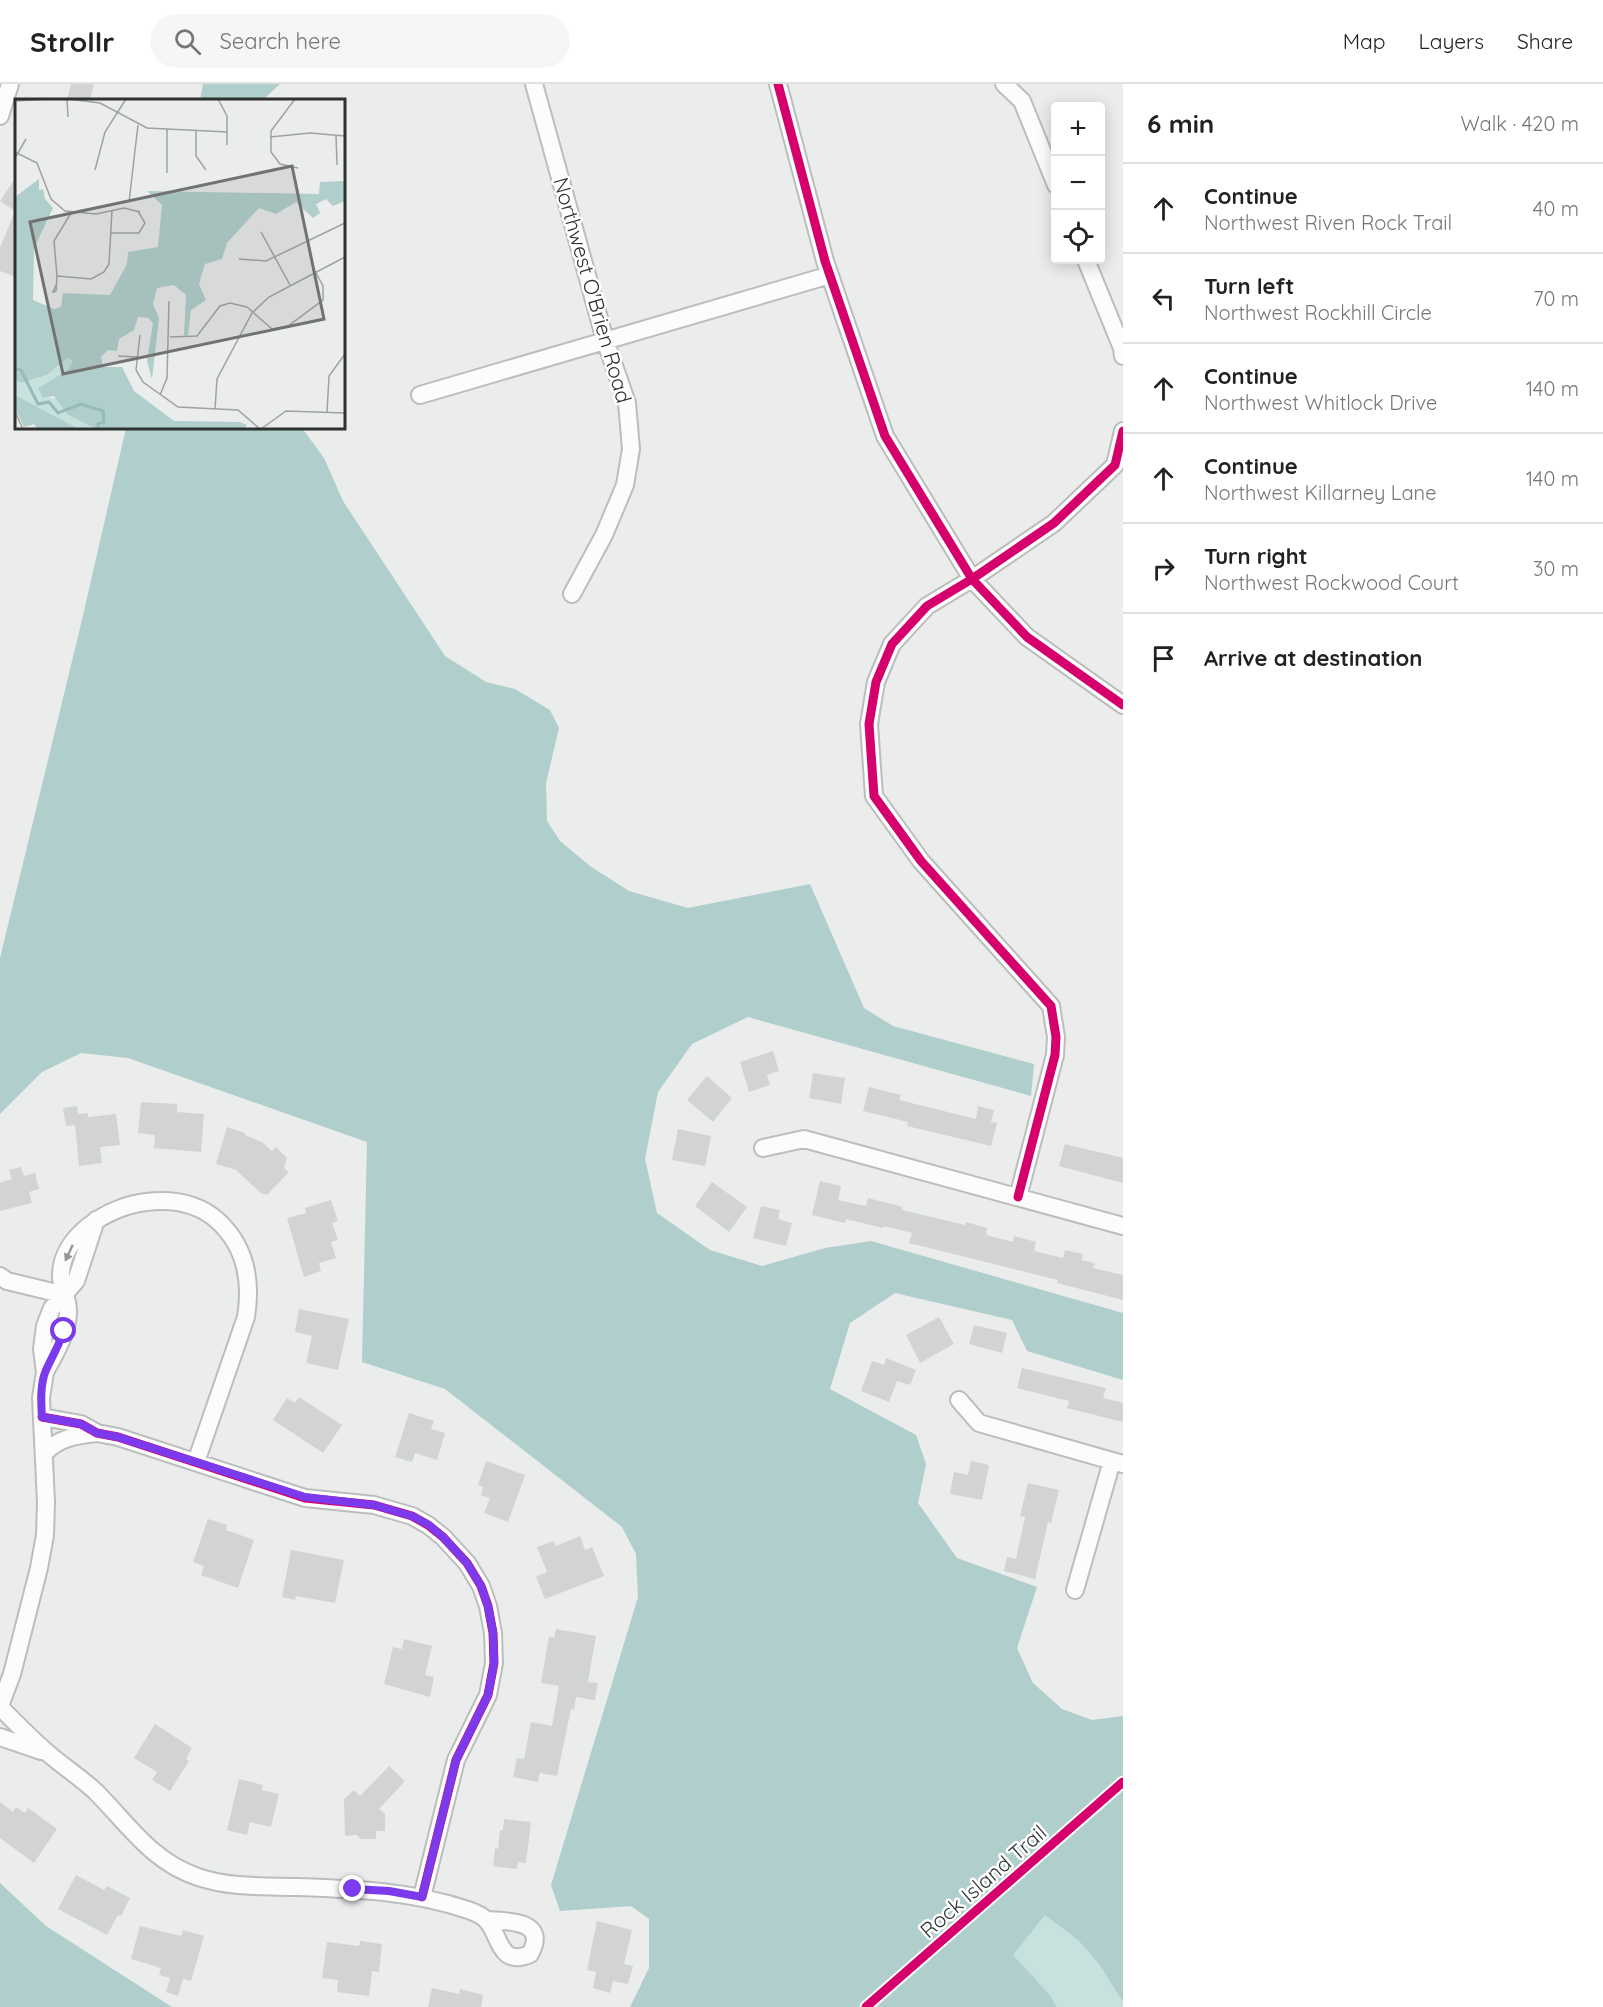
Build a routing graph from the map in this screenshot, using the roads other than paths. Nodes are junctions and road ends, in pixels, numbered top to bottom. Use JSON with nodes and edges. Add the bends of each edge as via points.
{"nodes":[{"id":1,"x":10,"y":84,"type":"edge"},
{"id":2,"x":534,"y":84,"type":"edge"},
{"id":3,"x":778,"y":84,"type":"edge"},
{"id":4,"x":1004,"y":84,"type":"edge"},
{"id":5,"x":0,"y":116,"type":"edge"},
{"id":6,"x":1051,"y":172,"type":"edge"},
{"id":7,"x":1088,"y":264,"type":"edge"},
{"id":8,"x":830,"y":274,"type":"junction"},
{"id":9,"x":605,"y":340,"type":"junction"},
{"id":10,"x":1123,"y":356,"type":"edge"},
{"id":11,"x":420,"y":395,"type":"dead end"},
{"id":12,"x":1123,"y":431,"type":"edge"},
{"id":13,"x":972,"y":579,"type":"junction"},
{"id":14,"x":572,"y":594,"type":"dead end"},
{"id":15,"x":1123,"y":705,"type":"edge"},
{"id":16,"x":763,"y":1148,"type":"dead end"},
{"id":17,"x":1018,"y":1197,"type":"junction"},
{"id":18,"x":1123,"y":1226,"type":"edge"},
{"id":19,"x":2,"y":1279,"type":"edge"},
{"id":20,"x":65,"y":1295,"type":"junction"},
{"id":21,"x":958,"y":1400,"type":"dead end"},
{"id":22,"x":42,"y":1417,"type":"junction"},
{"id":23,"x":97,"y":1433,"type":"junction"},
{"id":24,"x":44,"y":1454,"type":"junction"},
{"id":25,"x":196,"y":1462,"type":"junction"},
{"id":26,"x":1118,"y":1462,"type":"edge"},
{"id":27,"x":1075,"y":1590,"type":"dead end"},
{"id":28,"x":0,"y":1706,"type":"edge"},
{"id":29,"x":0,"y":1737,"type":"edge"},
{"id":30,"x":48,"y":1753,"type":"junction"},
{"id":31,"x":422,"y":1897,"type":"junction"},
{"id":32,"x":486,"y":1920,"type":"dead end"}],
"edges":[{"from":1,"to":5,"type":"street"},
{"from":2,"to":9,"type":"street","name":"Northwest O'Brien Road"},
{"from":3,"to":8,"type":"street"},
{"from":4,"to":6,"type":"street","via":[[1022,101]]},
{"from":7,"to":10,"type":"street"},
{"from":8,"to":9,"type":"street"},
{"from":8,"to":13,"type":"street","via":[[885,436]]},
{"from":9,"to":11,"type":"street"},
{"from":9,"to":14,"type":"street","name":"Northwest O'Brien Road","via":[[627,403],[631,450],[626,485]]},
{"from":12,"to":13,"type":"street","via":[[1115,465],[1054,524]]},
{"from":13,"to":15,"type":"street","via":[[1027,637]]},
{"from":13,"to":17,"type":"street","via":[[927,606],[892,644],[876,682],[869,724],[874,796],[921,861],[1051,1006],[1055,1054]]},
{"from":16,"to":17,"type":"street","via":[[804,1139]]},
{"from":17,"to":18,"type":"street"},
{"from":19,"to":20,"type":"street"},
{"from":20,"to":22,"type":"street","via":[[52,1308],[45,1326]]},
{"from":20,"to":25,"type":"street","via":[[61,1277],[77,1235],[114,1210],[134,1203],[181,1202],[199,1208],[225,1229],[243,1258],[249,1298]]},
{"from":21,"to":26,"type":"street","via":[[980,1423]]},
{"from":22,"to":23,"type":"street","via":[[81,1424]]},
{"from":22,"to":24,"type":"street"},
{"from":23,"to":24,"type":"street","via":[[62,1440]]},
{"from":23,"to":25,"type":"street"},
{"from":24,"to":28,"type":"street","via":[[45,1535],[12,1674]]},
{"from":25,"to":31,"type":"street","via":[[305,1497],[374,1505],[412,1516],[443,1537],[467,1563],[481,1586],[493,1632],[494,1663],[488,1695],[456,1760]]},
{"from":26,"to":27,"type":"street"},
{"from":28,"to":30,"type":"street"},
{"from":29,"to":30,"type":"street"},
{"from":30,"to":31,"type":"street","via":[[94,1790],[143,1845],[174,1868],[199,1878],[231,1884],[389,1891]]},
{"from":31,"to":32,"type":"street","via":[[471,1911]]}]}
